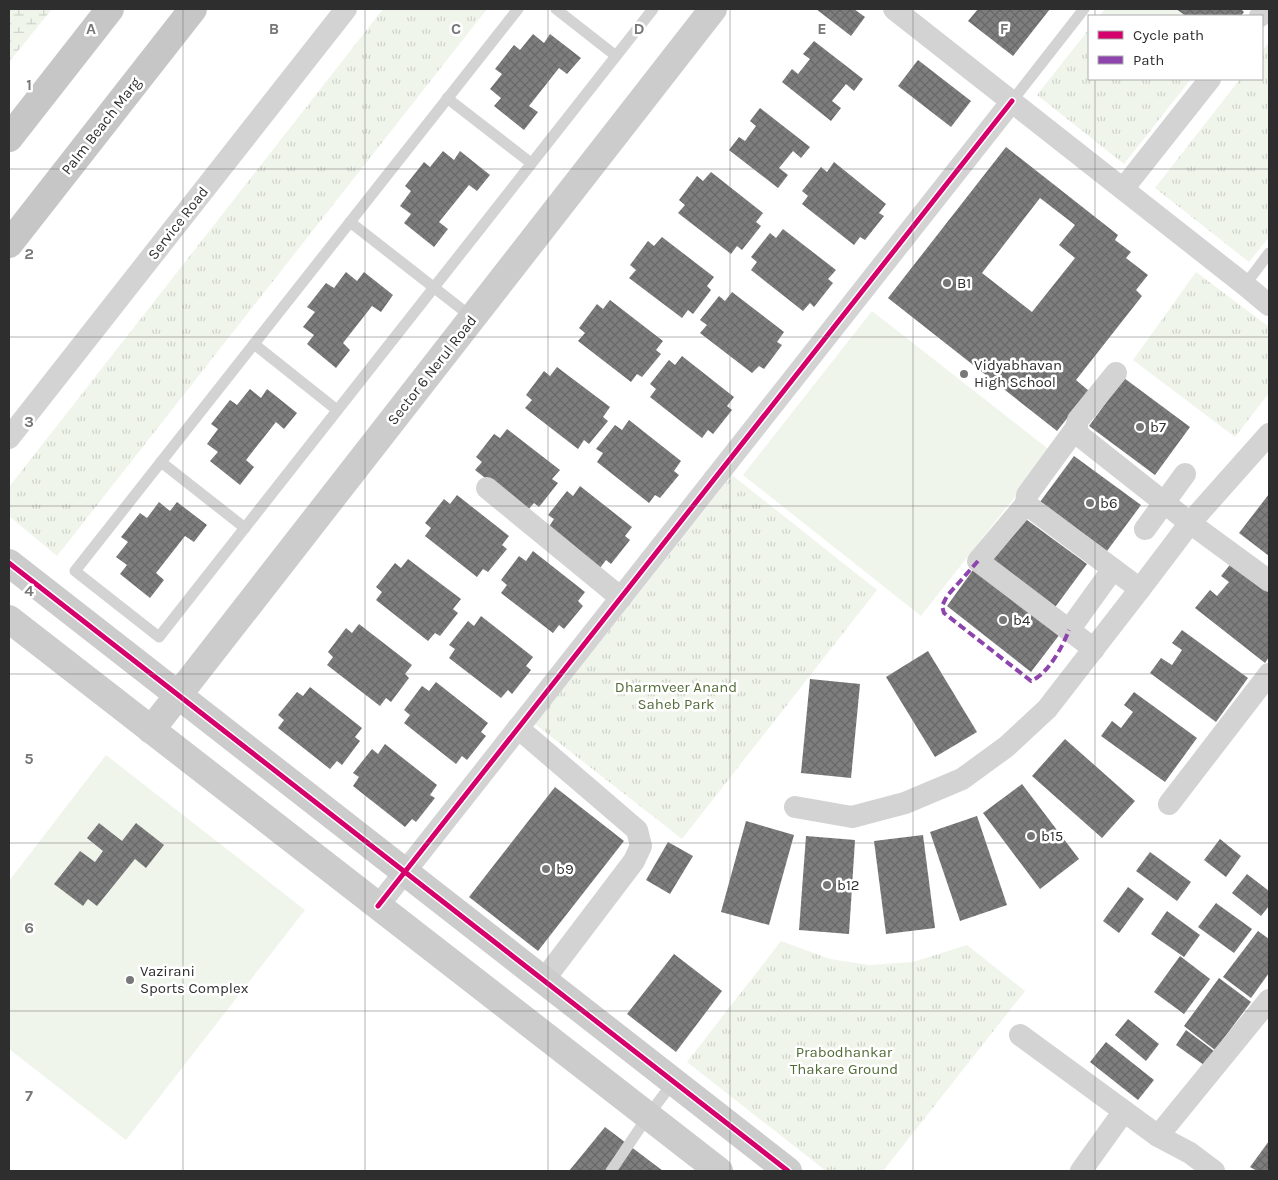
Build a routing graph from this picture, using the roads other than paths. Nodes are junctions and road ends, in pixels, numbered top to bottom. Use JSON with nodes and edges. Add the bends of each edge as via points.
{"nodes":[{"id":1,"x":110,"y":9,"type":"edge"},
{"id":2,"x":193,"y":9,"type":"edge"},
{"id":3,"x":346,"y":9,"type":"edge"},
{"id":4,"x":518,"y":9,"type":"edge"},
{"id":5,"x":556,"y":9,"type":"edge"},
{"id":6,"x":653,"y":9,"type":"edge"},
{"id":7,"x":713,"y":9,"type":"edge"},
{"id":8,"x":894,"y":9,"type":"edge"},
{"id":9,"x":1084,"y":9,"type":"edge"},
{"id":10,"x":616,"y":56,"type":"junction"},
{"id":11,"x":1209,"y":80,"type":"edge"},
{"id":12,"x":448,"y":98,"type":"junction"},
{"id":13,"x":1012,"y":101,"type":"junction"},
{"id":14,"x":9,"y":138,"type":"edge"},
{"id":15,"x":531,"y":164,"type":"junction"},
{"id":16,"x":1123,"y":189,"type":"junction"},
{"id":17,"x":350,"y":222,"type":"junction"},
{"id":18,"x":9,"y":244,"type":"edge"},
{"id":19,"x":1269,"y":253,"type":"edge"},
{"id":20,"x":1245,"y":285,"type":"junction"},
{"id":21,"x":434,"y":287,"type":"junction"},
{"id":22,"x":1269,"y":305,"type":"edge"},
{"id":23,"x":473,"y":318,"type":"junction"},
{"id":24,"x":254,"y":344,"type":"junction"},
{"id":25,"x":1116,"y":373,"type":"dead end"},
{"id":26,"x":337,"y":410,"type":"junction"},
{"id":27,"x":1076,"y":428,"type":"junction"},
{"id":28,"x":1269,"y":434,"type":"edge"},
{"id":29,"x":9,"y":438,"type":"edge"},
{"id":30,"x":161,"y":462,"type":"junction"},
{"id":31,"x":1185,"y":474,"type":"dead end"},
{"id":32,"x":487,"y":488,"type":"dead end"},
{"id":33,"x":1164,"y":503,"type":"junction"},
{"id":34,"x":1026,"y":504,"type":"junction"},
{"id":35,"x":1190,"y":523,"type":"junction"},
{"id":36,"x":245,"y":528,"type":"junction"},
{"id":37,"x":1146,"y":529,"type":"dead end"},
{"id":38,"x":9,"y":563,"type":"edge"},
{"id":39,"x":1113,"y":569,"type":"junction"},
{"id":40,"x":1269,"y":581,"type":"edge"},
{"id":41,"x":1140,"y":589,"type":"junction"},
{"id":42,"x":621,"y":598,"type":"junction"},
{"id":43,"x":9,"y":619,"type":"edge"},
{"id":44,"x":1069,"y":630,"type":"junction"},
{"id":45,"x":1094,"y":648,"type":"junction"},
{"id":46,"x":1269,"y":674,"type":"edge"},
{"id":47,"x":178,"y":695,"type":"junction"},
{"id":48,"x":518,"y":728,"type":"junction"},
{"id":49,"x":151,"y":730,"type":"junction"},
{"id":50,"x":1169,"y":804,"type":"dead end"},
{"id":51,"x":795,"y":808,"type":"dead end"},
{"id":52,"x":405,"y":872,"type":"junction"},
{"id":53,"x":378,"y":906,"type":"junction"},
{"id":54,"x":543,"y":981,"type":"junction"},
{"id":55,"x":1269,"y":1000,"type":"edge"},
{"id":56,"x":1020,"y":1035,"type":"dead end"},
{"id":57,"x":673,"y":1082,"type":"junction"},
{"id":58,"x":1124,"y":1111,"type":"junction"},
{"id":59,"x":648,"y":1116,"type":"junction"},
{"id":60,"x":1158,"y":1136,"type":"junction"},
{"id":61,"x":611,"y":1171,"type":"edge"},
{"id":62,"x":719,"y":1171,"type":"edge"},
{"id":63,"x":788,"y":1171,"type":"edge"},
{"id":64,"x":1081,"y":1171,"type":"edge"},
{"id":65,"x":1214,"y":1171,"type":"edge"}],
"edges":[{"from":1,"to":14,"type":"main road"},
{"from":2,"to":18,"type":"main road","name":"Palm Beach Marg"},
{"from":3,"to":29,"type":"street","name":"Service Road"},
{"from":4,"to":12,"type":"lane"},
{"from":5,"to":10,"type":"lane"},
{"from":6,"to":10,"type":"lane"},
{"from":7,"to":23,"type":"street","name":"Sector 6 Nerul Road"},
{"from":8,"to":13,"type":"street"},
{"from":9,"to":13,"type":"lane"},
{"from":10,"to":15,"type":"lane"},
{"from":11,"to":16,"type":"street"},
{"from":12,"to":15,"type":"lane"},
{"from":12,"to":17,"type":"lane"},
{"from":13,"to":16,"type":"street"},
{"from":13,"to":42,"type":"street"},
{"from":15,"to":21,"type":"lane"},
{"from":16,"to":20,"type":"street"},
{"from":17,"to":21,"type":"lane"},
{"from":17,"to":24,"type":"lane"},
{"from":19,"to":20,"type":"lane"},
{"from":20,"to":22,"type":"street"},
{"from":21,"to":23,"type":"lane"},
{"from":21,"to":26,"type":"lane"},
{"from":23,"to":47,"type":"street","name":"Sector 6 Nerul Road"},
{"from":24,"to":26,"type":"lane"},
{"from":24,"to":30,"type":"lane"},
{"from":25,"to":27,"type":"street","via":[[1078,420]]},
{"from":26,"to":36,"type":"lane"},
{"from":27,"to":33,"type":"street","via":[[1080,436]]},
{"from":27,"to":34,"type":"street","via":[[1027,495]]},
{"from":28,"to":35,"type":"street"},
{"from":30,"to":36,"type":"lane"},
{"from":30,"to":36,"type":"lane","via":[[75,571],[159,637]]},
{"from":31,"to":33,"type":"street"},
{"from":32,"to":42,"type":"street"},
{"from":33,"to":35,"type":"street"},
{"from":33,"to":37,"type":"street"},
{"from":34,"to":39,"type":"street"},
{"from":34,"to":44,"type":"street","via":[[978,561]]},
{"from":35,"to":40,"type":"street"},
{"from":35,"to":41,"type":"street"},
{"from":38,"to":47,"type":"street"},
{"from":39,"to":41,"type":"street"},
{"from":39,"to":44,"type":"street"},
{"from":41,"to":45,"type":"street"},
{"from":42,"to":48,"type":"street"},
{"from":43,"to":49,"type":"street"},
{"from":44,"to":45,"type":"street"},
{"from":45,"to":51,"type":"street","via":[[1047,709],[1006,747],[962,779],[905,803],[852,817]]},
{"from":46,"to":50,"type":"street"},
{"from":47,"to":49,"type":"street","name":"Sector 6 Nerul Road"},
{"from":47,"to":52,"type":"street"},
{"from":48,"to":52,"type":"street"},
{"from":48,"to":54,"type":"street","via":[[636,830],[641,846],[634,861]]},
{"from":49,"to":53,"type":"street"},
{"from":52,"to":53,"type":"street"},
{"from":52,"to":54,"type":"street"},
{"from":53,"to":59,"type":"street"},
{"from":54,"to":57,"type":"street"},
{"from":55,"to":60,"type":"street"},
{"from":56,"to":58,"type":"street"},
{"from":57,"to":59,"type":"lane"},
{"from":57,"to":63,"type":"street"},
{"from":58,"to":60,"type":"street"},
{"from":58,"to":64,"type":"street"},
{"from":59,"to":61,"type":"lane"},
{"from":59,"to":62,"type":"street"},
{"from":60,"to":65,"type":"street","via":[[1190,1153]]}]}
